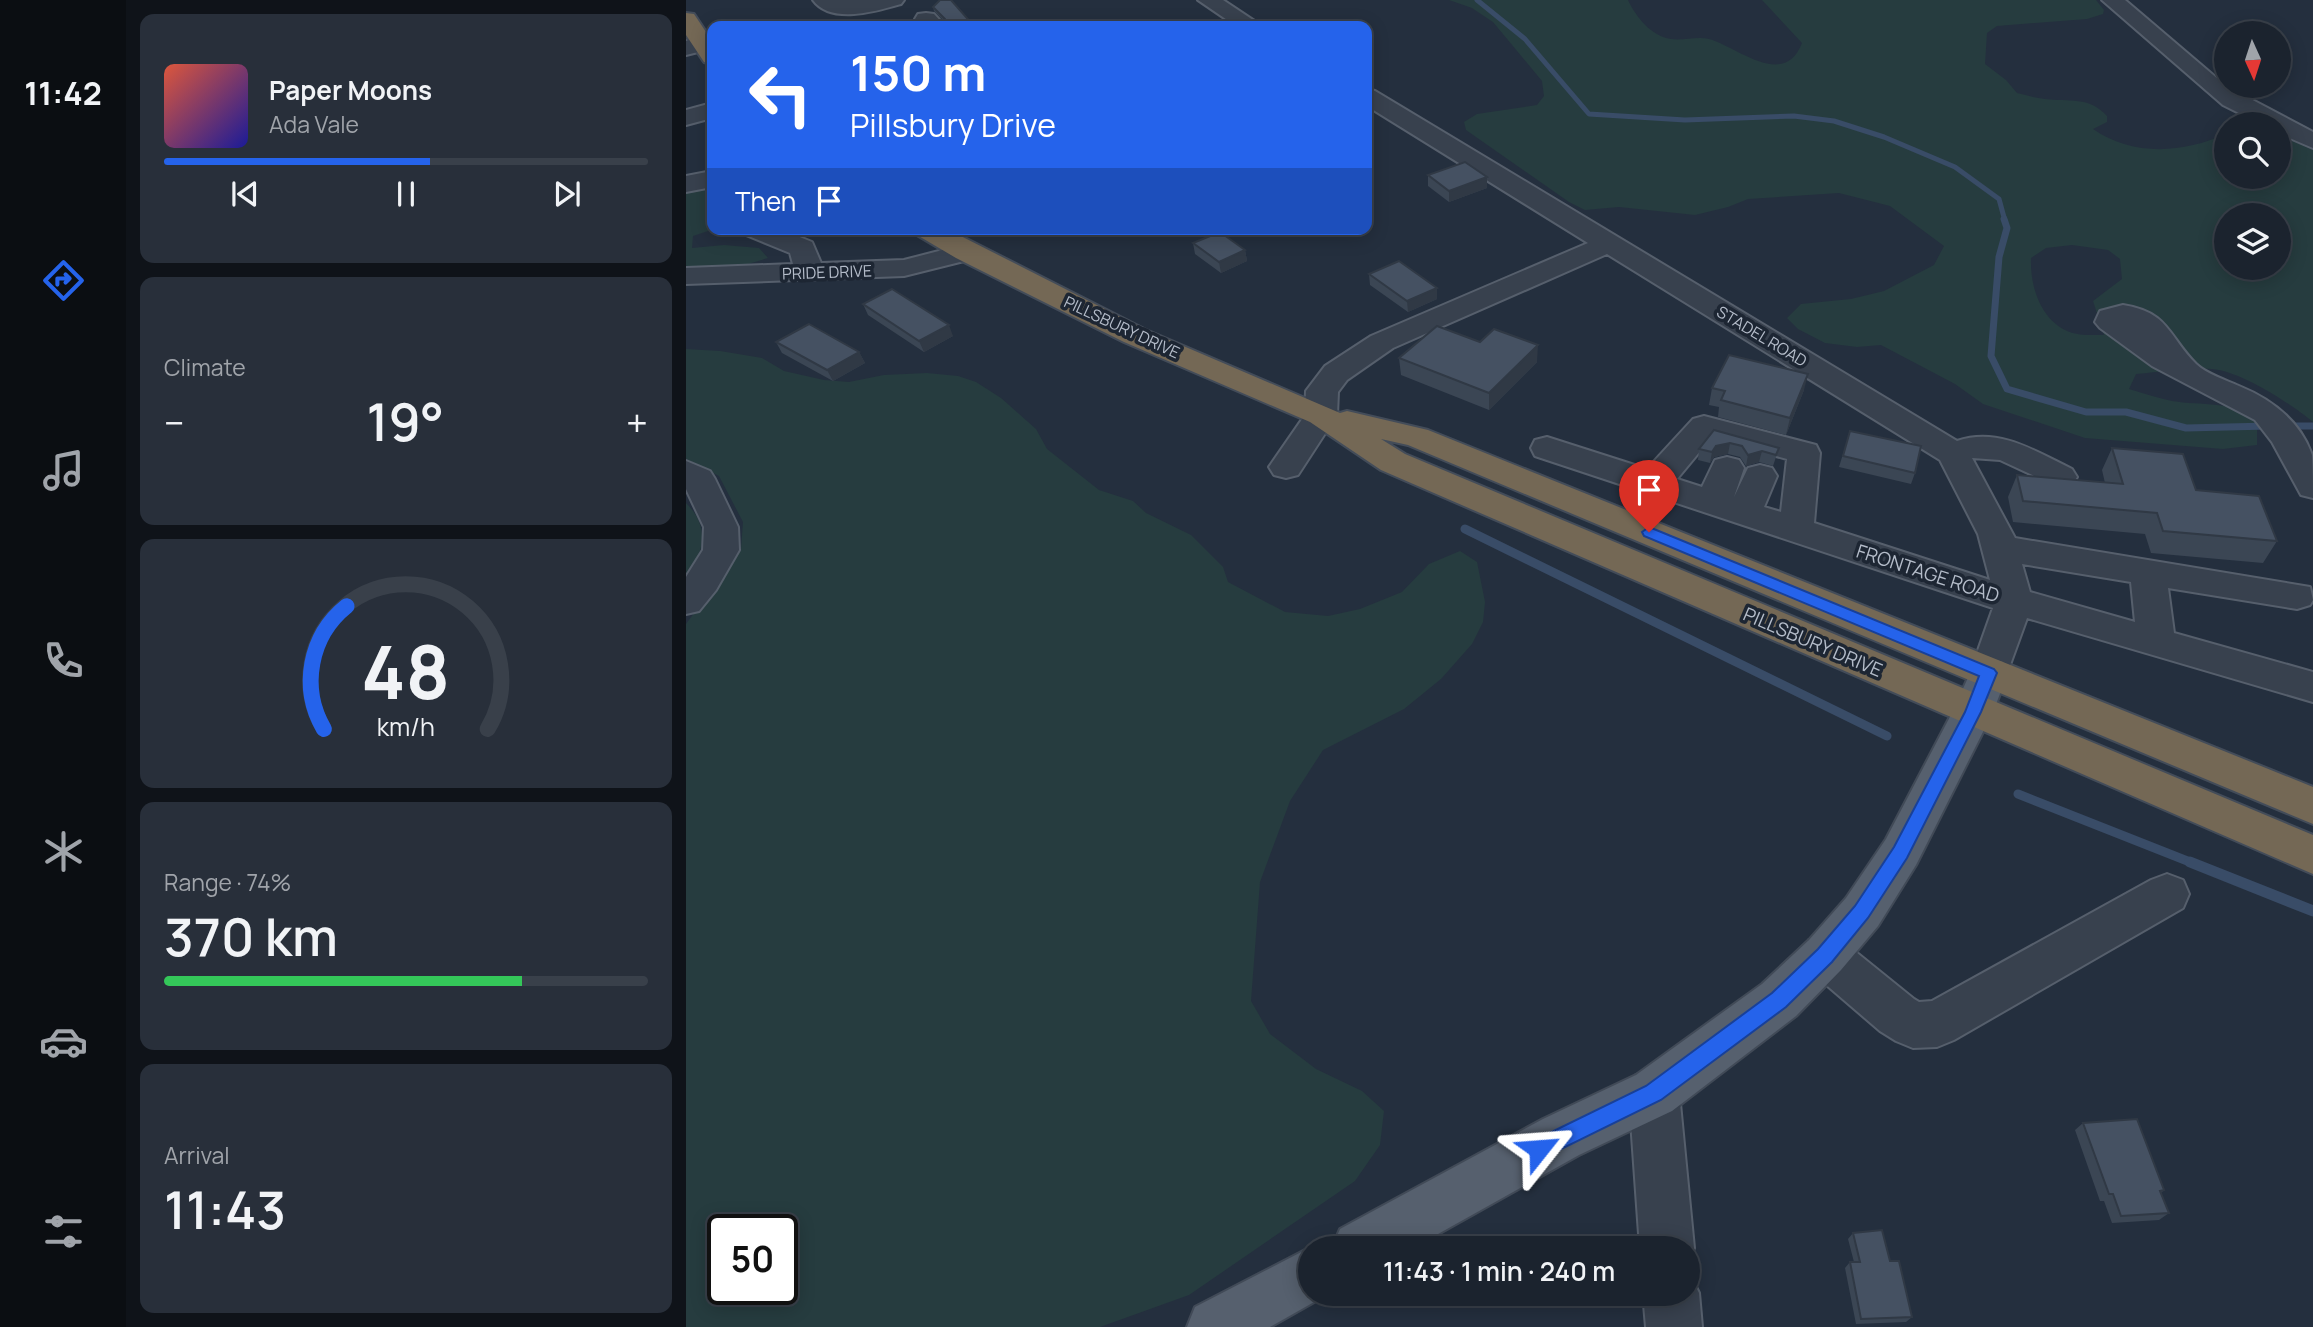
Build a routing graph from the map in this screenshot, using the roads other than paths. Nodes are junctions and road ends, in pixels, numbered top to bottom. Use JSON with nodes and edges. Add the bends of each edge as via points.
{"nodes":[{"id":1,"x":823,"y":0,"type":"edge"},
{"id":2,"x":894,"y":0,"type":"edge"},
{"id":3,"x":1208,"y":0,"type":"edge"},
{"id":4,"x":2112,"y":0,"type":"edge"},
{"id":5,"x":686,"y":19,"type":"edge"},
{"id":6,"x":1243,"y":21,"type":"edge"},
{"id":7,"x":700,"y":50,"type":"edge"},
{"id":8,"x":1372,"y":99,"type":"edge"},
{"id":9,"x":707,"y":112,"type":"edge"},
{"id":10,"x":686,"y":118,"type":"edge"},
{"id":11,"x":2313,"y":141,"type":"edge"},
{"id":12,"x":707,"y":180,"type":"edge"},
{"id":13,"x":686,"y":184,"type":"edge"},
{"id":14,"x":771,"y":235,"type":"edge"},
{"id":15,"x":937,"y":235,"type":"edge"},
{"id":16,"x":1610,"y":243,"type":"junction"},
{"id":17,"x":965,"y":252,"type":"junction"},
{"id":18,"x":810,"y":272,"type":"junction"},
{"id":19,"x":686,"y":276,"type":"edge"},
{"id":20,"x":2186,"y":373,"type":"dead end"},
{"id":21,"x":1321,"y":415,"type":"junction"},
{"id":22,"x":1547,"y":448,"type":"dead end"},
{"id":23,"x":1734,"y":452,"type":"junction"},
{"id":24,"x":1953,"y":453,"type":"junction"},
{"id":25,"x":1766,"y":460,"type":"junction"},
{"id":26,"x":1286,"y":467,"type":"dead end"},
{"id":27,"x":686,"y":472,"type":"edge"},
{"id":28,"x":2060,"y":478,"type":"edge"},
{"id":29,"x":1654,"y":483,"type":"junction"},
{"id":30,"x":2313,"y":487,"type":"edge"},
{"id":31,"x":1729,"y":508,"type":"junction"},
{"id":32,"x":1796,"y":530,"type":"junction"},
{"id":33,"x":2000,"y":548,"type":"junction"},
{"id":34,"x":2148,"y":572,"type":"junction"},
{"id":35,"x":2297,"y":596,"type":"dead end"},
{"id":36,"x":686,"y":601,"type":"edge"},
{"id":37,"x":2014,"y":601,"type":"junction"},
{"id":38,"x":2156,"y":642,"type":"junction"},
{"id":39,"x":1989,"y":673,"type":"junction"},
{"id":40,"x":2313,"y":687,"type":"edge"},
{"id":41,"x":1973,"y":712,"type":"junction"},
{"id":42,"x":2313,"y":806,"type":"edge"},
{"id":43,"x":2313,"y":855,"type":"edge"},
{"id":44,"x":2167,"y":894,"type":"dead end"},
{"id":45,"x":1825,"y":956,"type":"junction"},
{"id":46,"x":1654,"y":1093,"type":"junction"},
{"id":47,"x":1381,"y":1236,"type":"edge"},
{"id":48,"x":1666,"y":1236,"type":"edge"},
{"id":49,"x":1298,"y":1281,"type":"edge"},
{"id":50,"x":1672,"y":1306,"type":"edge"},
{"id":51,"x":1215,"y":1327,"type":"edge"},
{"id":52,"x":1674,"y":1327,"type":"edge"}],
"edges":[{"from":1,"to":2,"type":"street","via":[[835,6],[864,6]]},
{"from":3,"to":6,"type":"street"},
{"from":4,"to":11,"type":"street","via":[[2231,100]]},
{"from":5,"to":7,"type":"highway"},
{"from":8,"to":16,"type":"street","name":"STADEL ROAD"},
{"from":9,"to":10,"type":"street"},
{"from":12,"to":13,"type":"street"},
{"from":14,"to":18,"type":"street","via":[[802,248]]},
{"from":15,"to":17,"type":"highway","name":"PILLSBURY DRIVE"},
{"from":16,"to":21,"type":"street","via":[[1382,342],[1336,373],[1322,391]]},
{"from":16,"to":24,"type":"street","name":"STADEL ROAD"},
{"from":17,"to":18,"type":"street","name":"PRIDE DRIVE","via":[[904,268]]},
{"from":17,"to":21,"type":"highway","name":"PILLSBURY DRIVE","via":[[1135,335]]},
{"from":18,"to":19,"type":"street","name":"PRIDE DRIVE"},
{"from":20,"to":30,"type":"street","via":[[2260,408],[2278,427]]},
{"from":21,"to":26,"type":"street"},
{"from":21,"to":39,"type":"highway","name":"PILLSBURY DRIVE","via":[[1417,437]]},
{"from":21,"to":41,"type":"highway","name":"PILLSBURY DRIVE","via":[[1393,462]]},
{"from":22,"to":29,"type":"street","name":"FRONTAGE ROAD"},
{"from":23,"to":25,"type":"street"},
{"from":23,"to":29,"type":"street","via":[[1704,426]]},
{"from":23,"to":31,"type":"street"},
{"from":24,"to":28,"type":"street","via":[[1975,446],[2007,450]]},
{"from":24,"to":33,"type":"street"},
{"from":25,"to":31,"type":"street"},
{"from":25,"to":32,"type":"street","via":[[1804,453]]},
{"from":27,"to":36,"type":"street","via":[[698,479],[722,527],[721,550]]},
{"from":29,"to":31,"type":"street","name":"FRONTAGE ROAD"},
{"from":31,"to":32,"type":"street","name":"FRONTAGE ROAD"},
{"from":32,"to":37,"type":"street","name":"FRONTAGE ROAD"},
{"from":33,"to":34,"type":"street"},
{"from":33,"to":37,"type":"street"},
{"from":34,"to":35,"type":"street"},
{"from":34,"to":38,"type":"street"},
{"from":37,"to":38,"type":"street","name":"FRONTAGE ROAD"},
{"from":37,"to":39,"type":"street"},
{"from":38,"to":40,"type":"street","name":"FRONTAGE ROAD"},
{"from":39,"to":41,"type":"main road"},
{"from":39,"to":42,"type":"highway","name":"PILLSBURY DRIVE"},
{"from":41,"to":43,"type":"highway","name":"PILLSBURY DRIVE"},
{"from":41,"to":45,"type":"main road","via":[[1900,852],[1862,912]]},
{"from":44,"to":45,"type":"street","via":[[1937,1024],[1913,1025]]},
{"from":45,"to":46,"type":"main road","via":[[1779,1000]]},
{"from":46,"to":47,"type":"main road","via":[[1561,1137]]},
{"from":46,"to":48,"type":"street"},
{"from":49,"to":51,"type":"main road"},
{"from":50,"to":52,"type":"street"}]}
